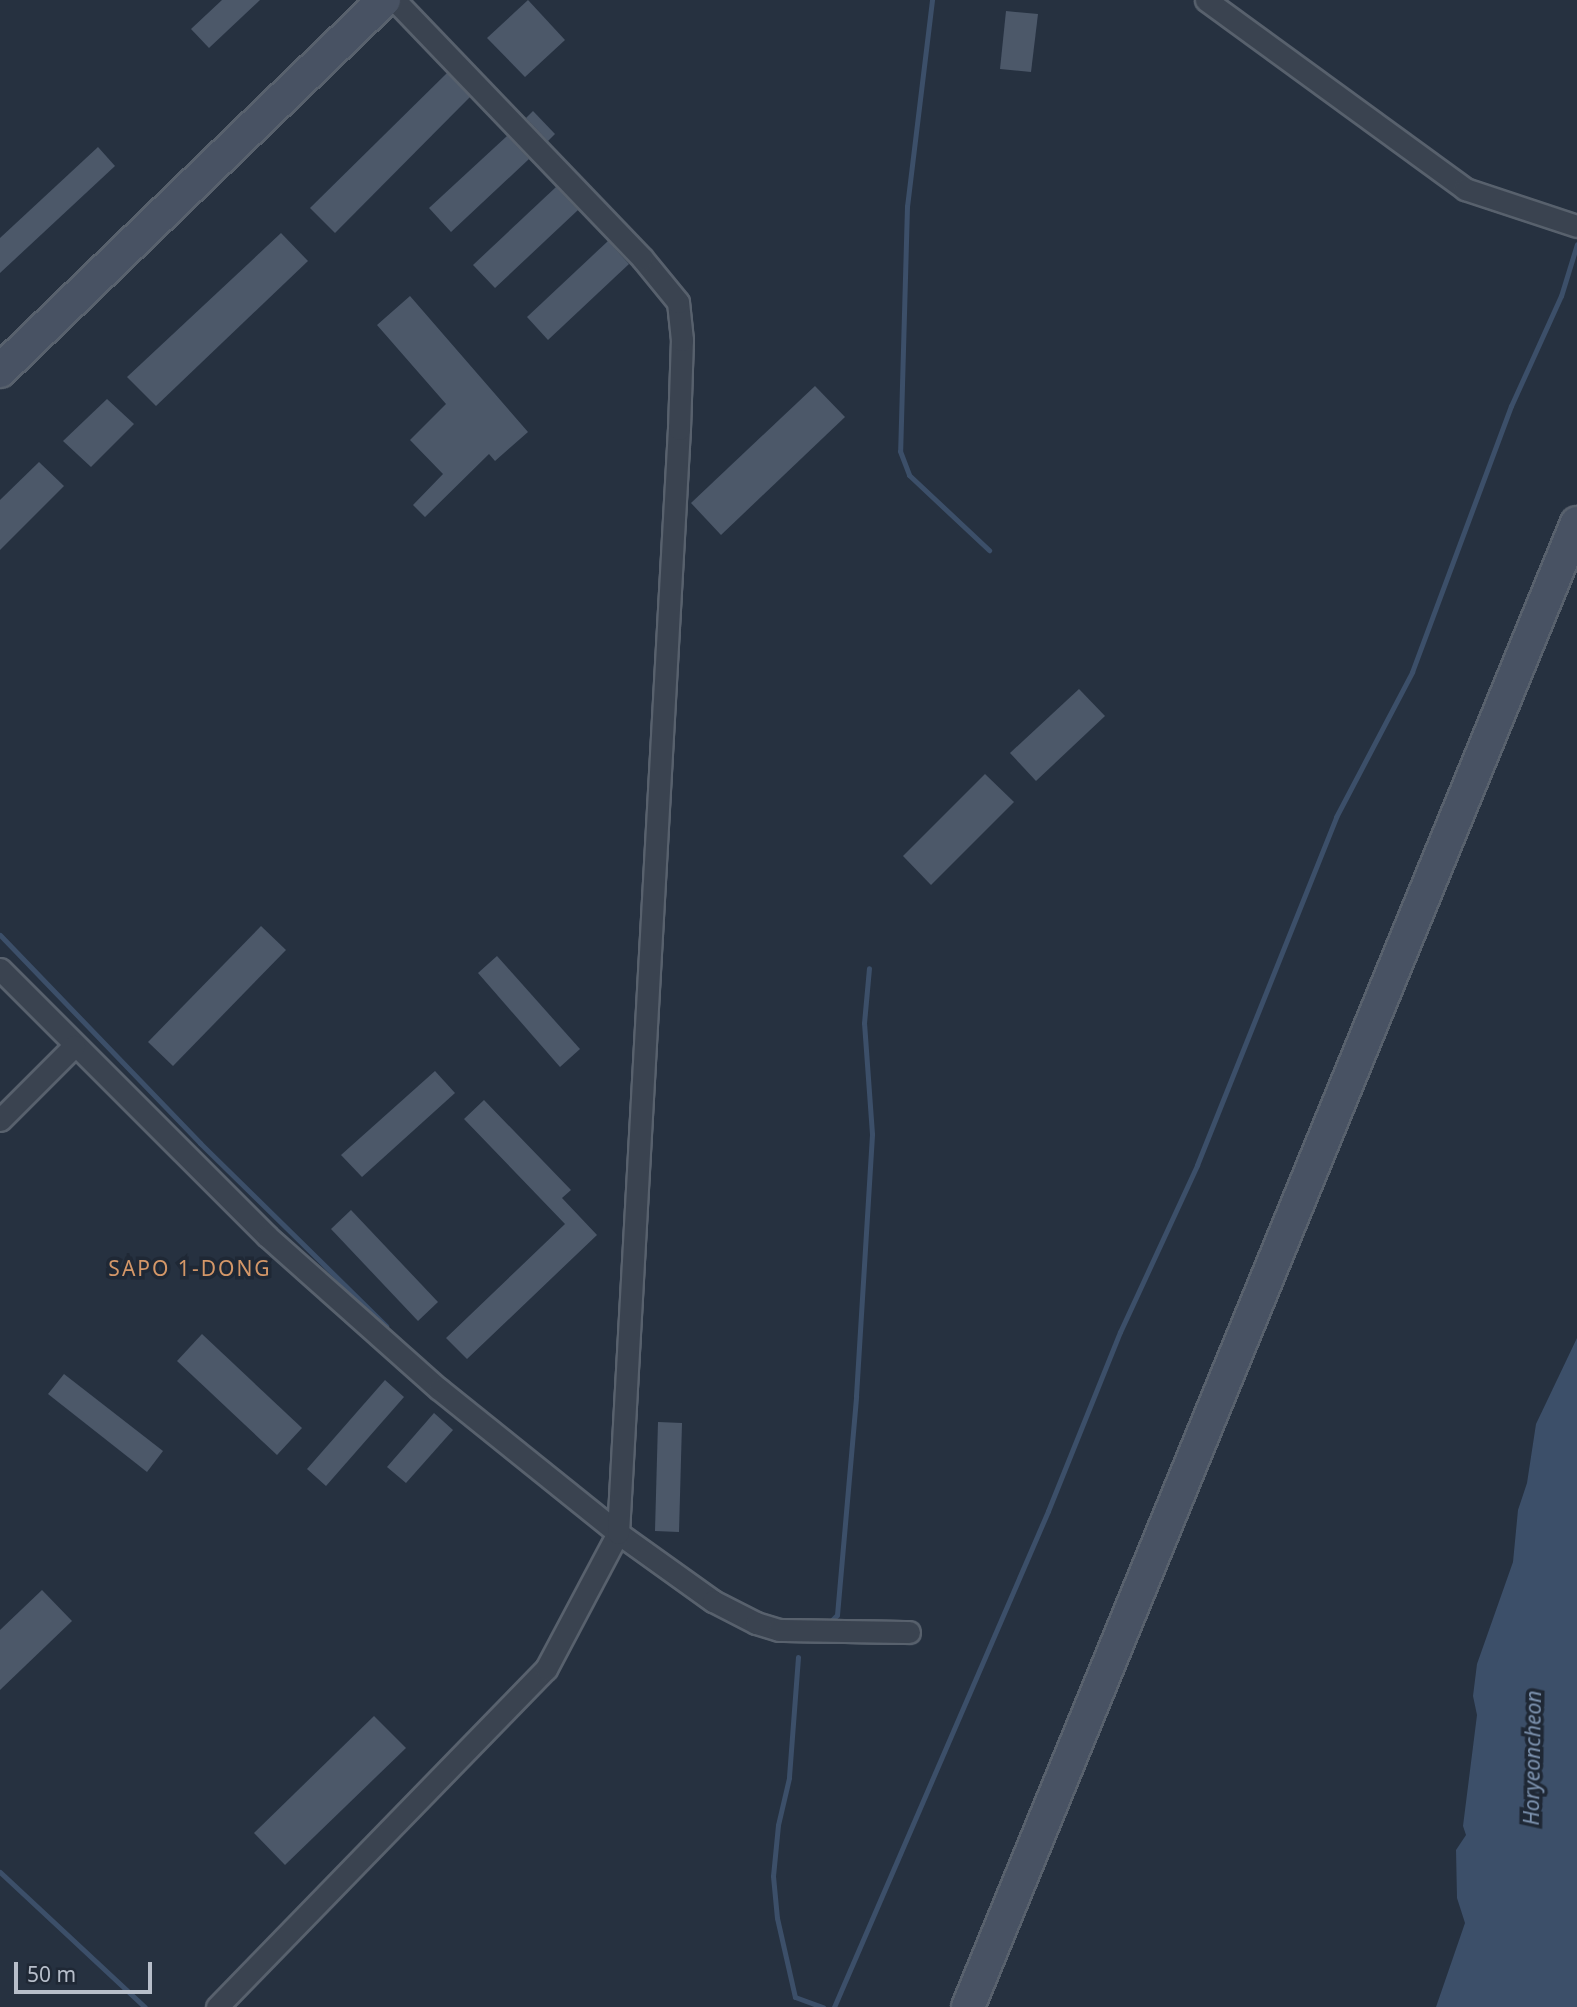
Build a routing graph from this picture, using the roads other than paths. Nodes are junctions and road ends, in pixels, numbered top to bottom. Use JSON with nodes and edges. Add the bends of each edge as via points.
{"nodes":[{"id":1,"x":384,"y":0,"type":"edge"},
{"id":2,"x":395,"y":0,"type":"edge"},
{"id":3,"x":1206,"y":0,"type":"edge"},
{"id":4,"x":1577,"y":226,"type":"edge"},
{"id":5,"x":0,"y":371,"type":"edge"},
{"id":6,"x":1577,"y":523,"type":"edge"},
{"id":7,"x":0,"y":970,"type":"edge"},
{"id":8,"x":74,"y":1046,"type":"junction"},
{"id":9,"x":0,"y":1120,"type":"edge"},
{"id":10,"x":618,"y":1533,"type":"junction"},
{"id":11,"x":909,"y":1632,"type":"dead end"},
{"id":12,"x":217,"y":2007,"type":"edge"},
{"id":13,"x":968,"y":2007,"type":"edge"}],
"edges":[{"from":1,"to":5,"type":"street"},
{"from":2,"to":10,"type":"street","via":[[642,258],[678,302],[679,429]]},
{"from":3,"to":4,"type":"street","via":[[1465,189]]},
{"from":6,"to":13,"type":"street"},
{"from":7,"to":8,"type":"street"},
{"from":8,"to":9,"type":"street"},
{"from":8,"to":10,"type":"street","via":[[267,1236],[418,1371]]},
{"from":10,"to":11,"type":"street","via":[[713,1601],[756,1623],[779,1630]]},
{"from":10,"to":12,"type":"street","via":[[546,1669]]}]}
